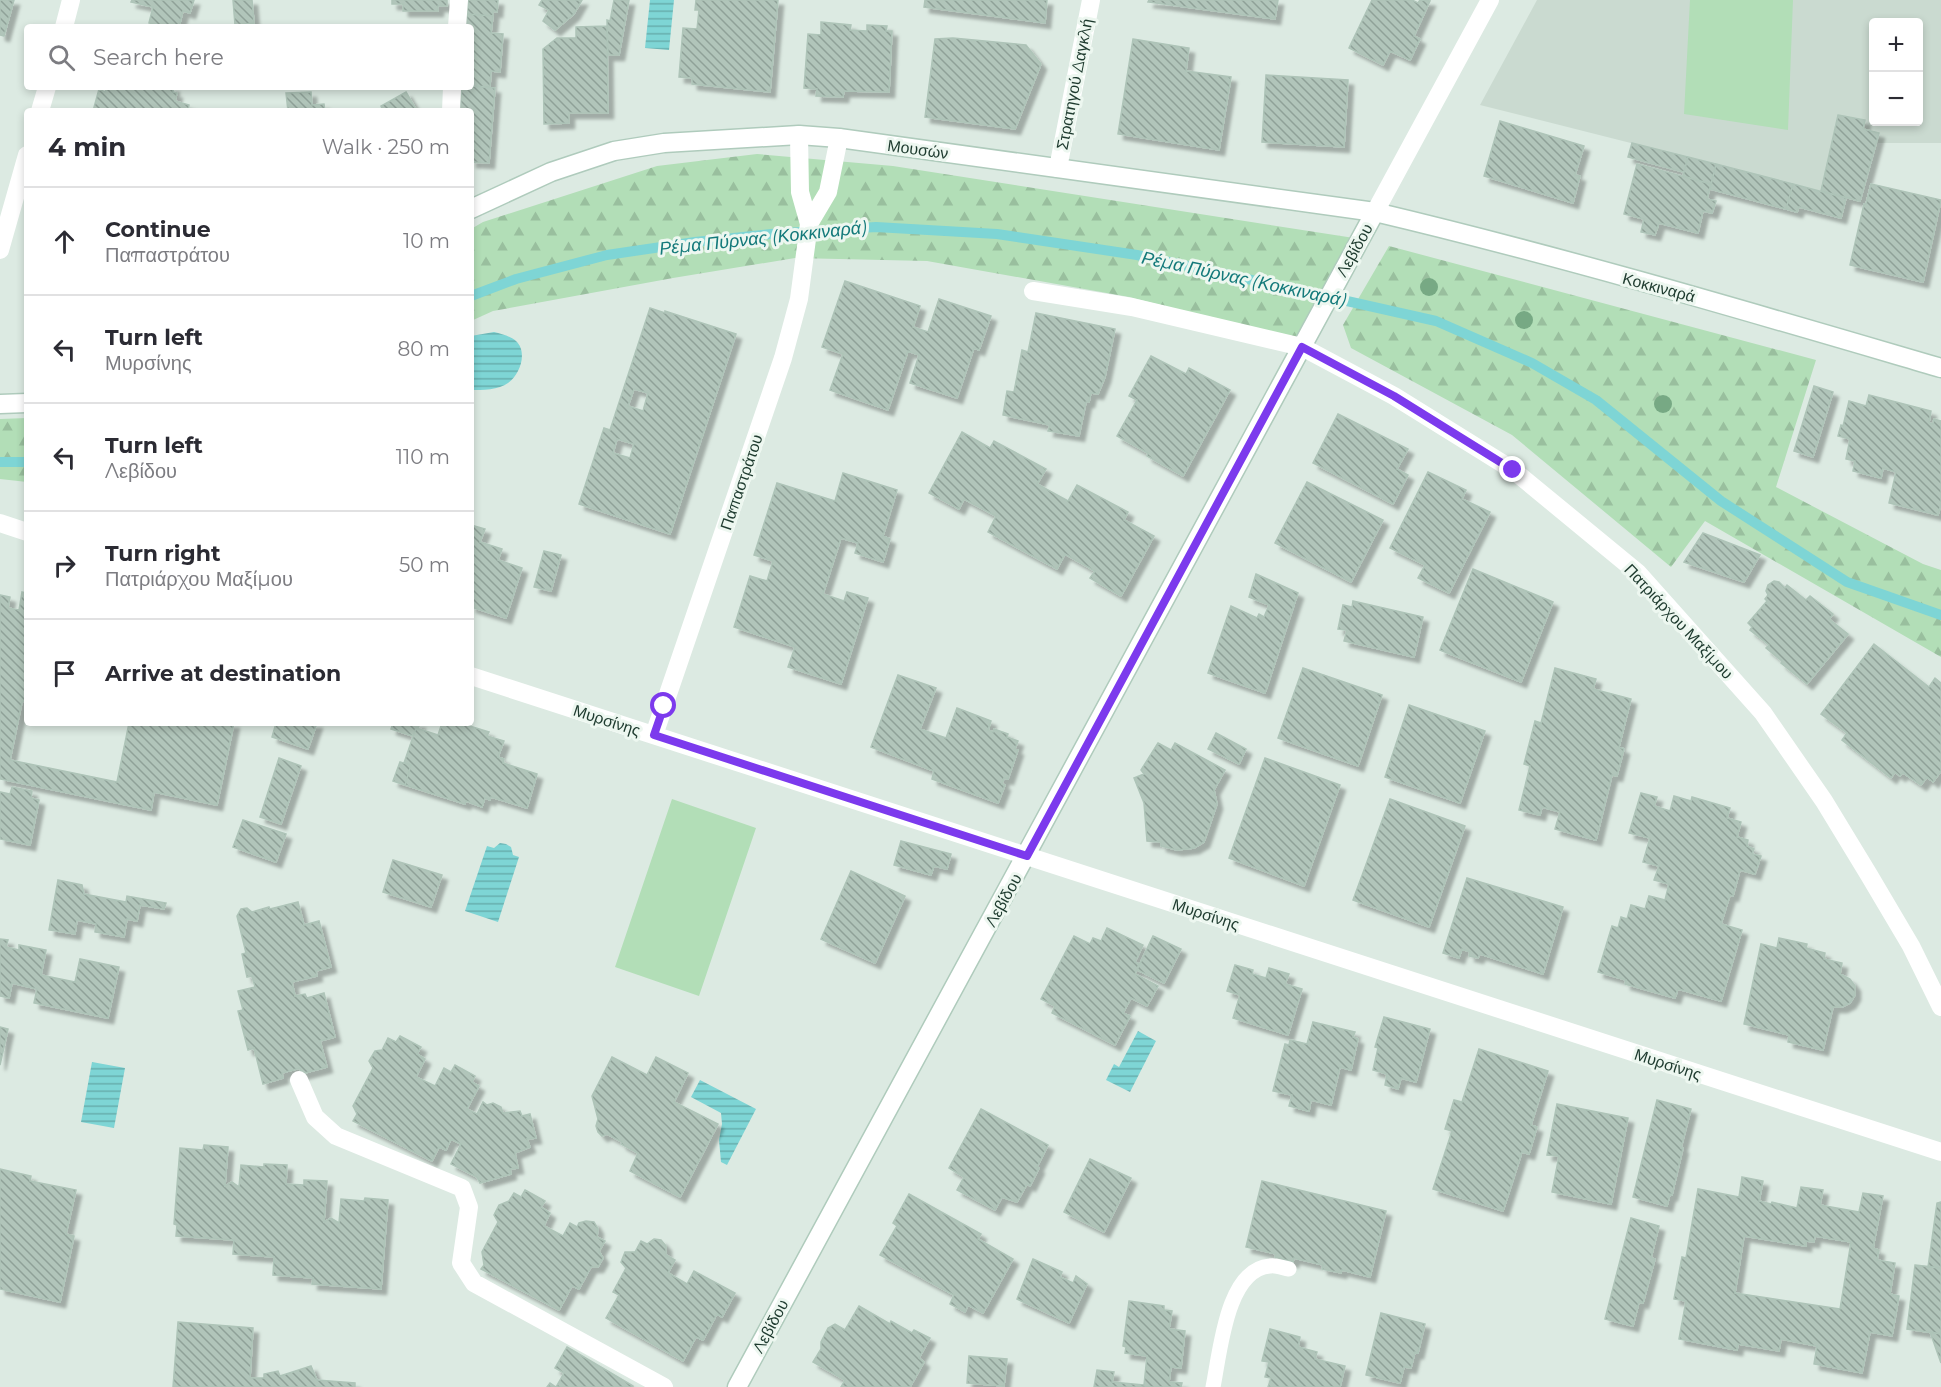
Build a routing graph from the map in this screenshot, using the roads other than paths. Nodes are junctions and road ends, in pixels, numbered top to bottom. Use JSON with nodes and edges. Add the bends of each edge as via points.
{"nodes":[{"id":1,"x":71,"y":0,"type":"edge"},
{"id":2,"x":459,"y":0,"type":"edge"},
{"id":3,"x":1091,"y":0,"type":"edge"},
{"id":4,"x":1490,"y":0,"type":"edge"},
{"id":5,"x":65,"y":24,"type":"edge"},
{"id":6,"x":456,"y":24,"type":"edge"},
{"id":7,"x":45,"y":90,"type":"edge"},
{"id":8,"x":452,"y":90,"type":"edge"},
{"id":9,"x":41,"y":108,"type":"edge"},
{"id":10,"x":451,"y":108,"type":"edge"},
{"id":11,"x":800,"y":135,"type":"junction"},
{"id":12,"x":838,"y":138,"type":"junction"},
{"id":13,"x":24,"y":166,"type":"edge"},
{"id":14,"x":1058,"y":168,"type":"junction"},
{"id":15,"x":474,"y":208,"type":"edge"},
{"id":16,"x":1375,"y":212,"type":"junction"},
{"id":17,"x":809,"y":224,"type":"junction"},
{"id":18,"x":0,"y":250,"type":"edge"},
{"id":19,"x":1033,"y":291,"type":"dead end"},
{"id":20,"x":1302,"y":347,"type":"junction"},
{"id":21,"x":1941,"y":368,"type":"edge"},
{"id":22,"x":24,"y":403,"type":"edge"},
{"id":23,"x":0,"y":404,"type":"edge"},
{"id":24,"x":0,"y":523,"type":"edge"},
{"id":25,"x":24,"y":531,"type":"edge"},
{"id":26,"x":474,"y":677,"type":"edge"},
{"id":27,"x":654,"y":735,"type":"junction"},
{"id":28,"x":1027,"y":856,"type":"junction"},
{"id":29,"x":1941,"y":1007,"type":"edge"},
{"id":30,"x":299,"y":1080,"type":"dead end"},
{"id":31,"x":1941,"y":1152,"type":"edge"},
{"id":32,"x":1289,"y":1269,"type":"dead end"},
{"id":33,"x":664,"y":1387,"type":"edge"},
{"id":34,"x":737,"y":1387,"type":"edge"},
{"id":35,"x":1213,"y":1387,"type":"edge"}],
"edges":[{"from":1,"to":5,"type":"street"},
{"from":2,"to":6,"type":"street"},
{"from":3,"to":14,"type":"street","name":"Στρατηγού Δαγκλή"},
{"from":4,"to":16,"type":"street","name":"Λεβίδου"},
{"from":7,"to":9,"type":"street"},
{"from":8,"to":10,"type":"street"},
{"from":11,"to":12,"type":"street","name":"Μουσών"},
{"from":11,"to":15,"type":"street","name":"Μουσών","via":[[664,143],[614,151],[551,172]]},
{"from":11,"to":17,"type":"street","name":"Παπαστράτου","via":[[800,192]]},
{"from":12,"to":14,"type":"street","name":"Μουσών"},
{"from":12,"to":17,"type":"street","name":"Παπαστράτου","via":[[828,192]]},
{"from":13,"to":18,"type":"street"},
{"from":14,"to":16,"type":"street","name":"Μουσών"},
{"from":16,"to":20,"type":"street","name":"Λεβίδου"},
{"from":16,"to":21,"type":"street","name":"Κοκκιναρά","via":[[1704,299]]},
{"from":17,"to":27,"type":"street","name":"Παπαστράτου","via":[[799,299],[783,358]]},
{"from":19,"to":20,"type":"street","name":"Πατριάρχου Μαξίμου","via":[[1132,307]]},
{"from":20,"to":28,"type":"street","name":"Λεβίδου"},
{"from":20,"to":29,"type":"street","name":"Πατριάρχου Μαξίμου","via":[[1394,396],[1513,470],[1638,573],[1763,713],[1869,875]]},
{"from":22,"to":23,"type":"street"},
{"from":24,"to":25,"type":"street"},
{"from":26,"to":27,"type":"street","name":"Μυρσίνης"},
{"from":27,"to":28,"type":"street","name":"Μυρσίνης"},
{"from":28,"to":31,"type":"street","name":"Μυρσίνης"},
{"from":28,"to":34,"type":"street","name":"Λεβίδου"},
{"from":30,"to":33,"type":"street","via":[[315,1117],[336,1136],[462,1188],[470,1208],[461,1263],[474,1283]]},
{"from":32,"to":35,"type":"lane","via":[[1270,1266],[1256,1270],[1243,1281],[1226,1325]]}]}
